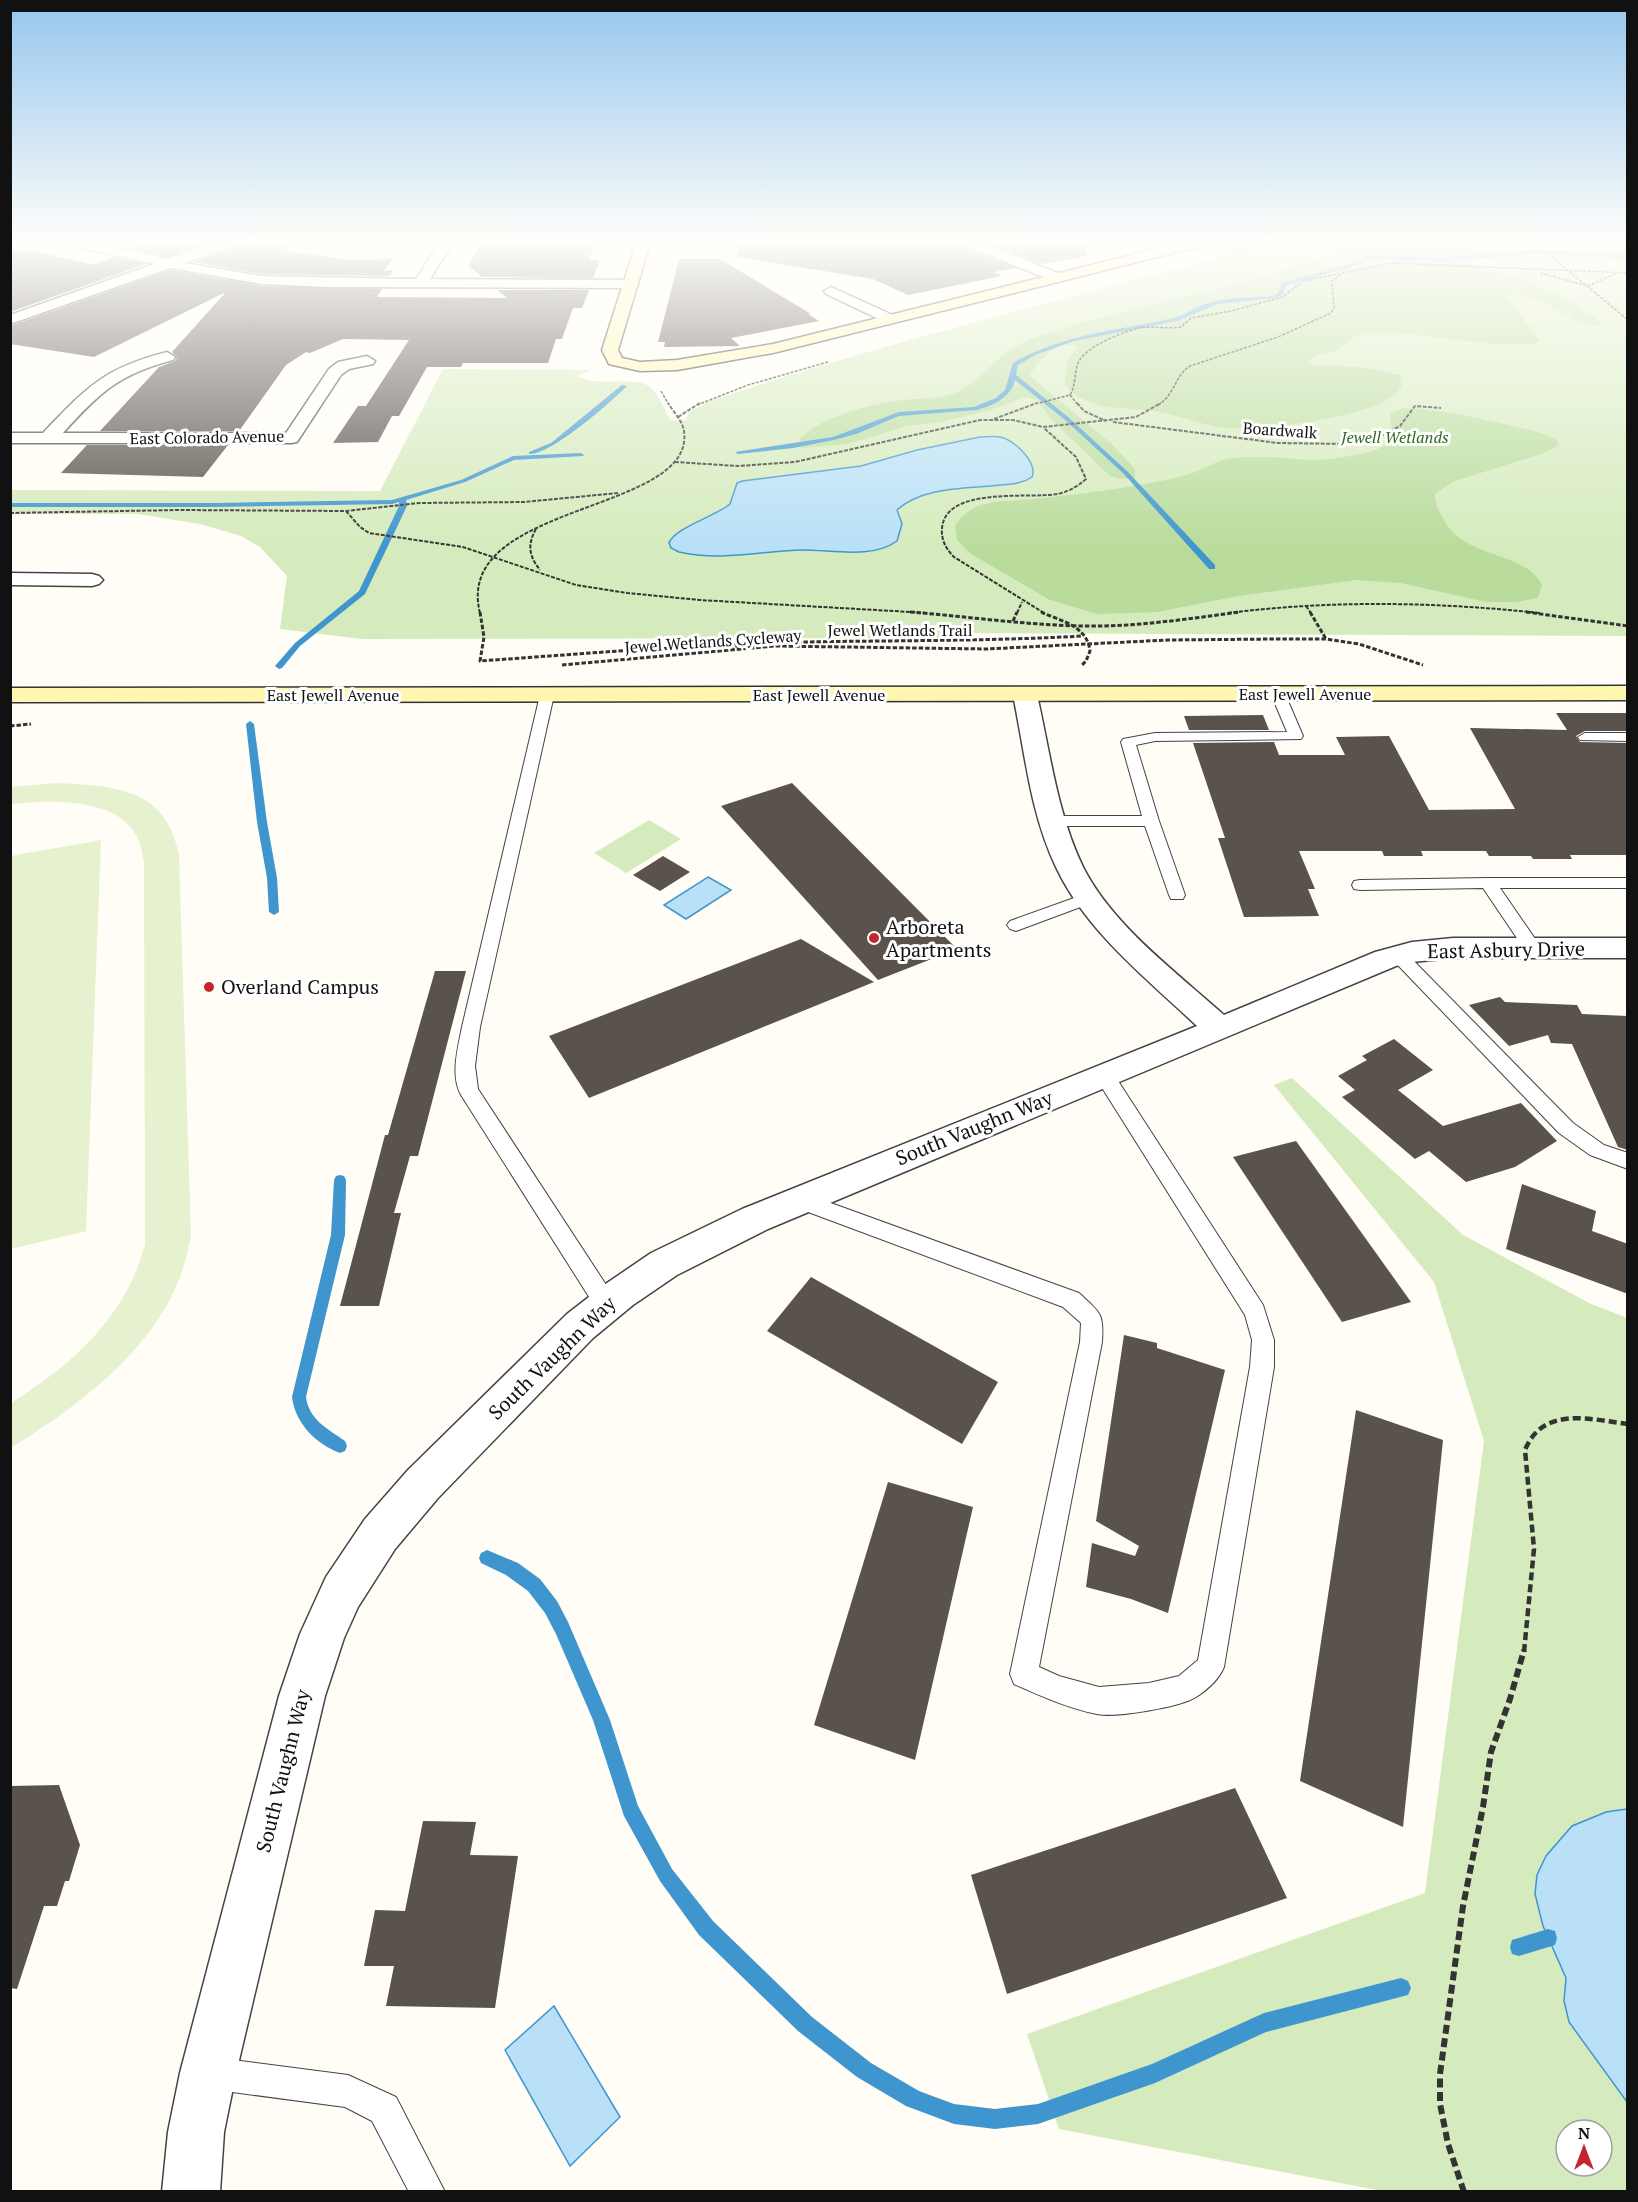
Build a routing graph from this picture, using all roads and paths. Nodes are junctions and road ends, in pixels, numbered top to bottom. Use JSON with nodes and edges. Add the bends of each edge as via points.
{"nodes":[{"id":1,"x":612,"y":343,"type":"edge"},
{"id":2,"x":792,"y":343,"type":"edge"},
{"id":3,"x":1103,"y":343,"type":"edge"},
{"id":4,"x":1261,"y":343,"type":"edge"},
{"id":5,"x":167,"y":357,"type":"dead end"},
{"id":6,"x":367,"y":361,"type":"dead end"},
{"id":7,"x":827,"y":363,"type":"dead end"},
{"id":8,"x":660,"y":366,"type":"junction"},
{"id":9,"x":1070,"y":395,"type":"junction"},
{"id":10,"x":1441,"y":408,"type":"dead end"},
{"id":11,"x":678,"y":417,"type":"junction"},
{"id":12,"x":992,"y":419,"type":"junction"},
{"id":13,"x":1110,"y":422,"type":"junction"},
{"id":14,"x":1043,"y":427,"type":"junction"},
{"id":15,"x":10,"y":438,"type":"edge"},
{"id":16,"x":48,"y":438,"type":"junction"},
{"id":17,"x":675,"y":462,"type":"junction"},
{"id":18,"x":625,"y":493,"type":"junction"},
{"id":19,"x":346,"y":511,"type":"junction"},
{"id":20,"x":10,"y":513,"type":"edge"},
{"id":21,"x":538,"y":526,"type":"junction"},
{"id":22,"x":497,"y":556,"type":"junction"},
{"id":23,"x":541,"y":571,"type":"junction"},
{"id":24,"x":10,"y":579,"type":"edge"},
{"id":25,"x":92,"y":580,"type":"dead end"},
{"id":26,"x":1022,"y":602,"type":"junction"},
{"id":27,"x":1305,"y":606,"type":"junction"},
{"id":28,"x":1013,"y":621,"type":"junction"},
{"id":29,"x":1074,"y":626,"type":"junction"},
{"id":30,"x":1628,"y":626,"type":"edge"},
{"id":31,"x":1083,"y":636,"type":"junction"},
{"id":32,"x":1326,"y":639,"type":"junction"},
{"id":33,"x":1090,"y":644,"type":"junction"},
{"id":34,"x":775,"y":646,"type":"junction"},
{"id":35,"x":646,"y":649,"type":"junction"},
{"id":36,"x":560,"y":665,"type":"dead end"},
{"id":37,"x":1427,"y":666,"type":"dead end"},
{"id":38,"x":1628,"y":693,"type":"edge"},
{"id":39,"x":1278,"y":694,"type":"junction"},
{"id":40,"x":10,"y":695,"type":"edge"},
{"id":41,"x":547,"y":695,"type":"junction"},
{"id":42,"x":1025,"y":695,"type":"junction"},
{"id":43,"x":1585,"y":737,"type":"dead end"},
{"id":44,"x":1628,"y":737,"type":"edge"},
{"id":45,"x":1053,"y":821,"type":"junction"},
{"id":46,"x":1151,"y":821,"type":"junction"},
{"id":47,"x":1488,"y":883,"type":"junction"},
{"id":48,"x":1628,"y":884,"type":"edge"},
{"id":49,"x":1360,"y":885,"type":"dead end"},
{"id":50,"x":1177,"y":895,"type":"dead end"},
{"id":51,"x":1088,"y":898,"type":"junction"},
{"id":52,"x":1016,"y":925,"type":"dead end"},
{"id":53,"x":1628,"y":948,"type":"edge"},
{"id":54,"x":1533,"y":949,"type":"junction"},
{"id":55,"x":1398,"y":955,"type":"junction"},
{"id":56,"x":1220,"y":1029,"type":"junction"},
{"id":57,"x":1104,"y":1075,"type":"junction"},
{"id":58,"x":1628,"y":1161,"type":"edge"},
{"id":59,"x":800,"y":1200,"type":"junction"},
{"id":60,"x":606,"y":1304,"type":"junction"},
{"id":61,"x":1628,"y":1424,"type":"edge"},
{"id":62,"x":208,"y":2073,"type":"junction"},
{"id":63,"x":191,"y":2192,"type":"edge"},
{"id":64,"x":428,"y":2192,"type":"edge"},
{"id":65,"x":1464,"y":2192,"type":"edge"}],
"edges":[{"from":1,"to":8,"type":"street","via":[[610,350],[615,361],[630,367]]},
{"from":2,"to":8,"type":"street"},
{"from":3,"to":9,"type":"path","via":[[1078,363]]},
{"from":4,"to":13,"type":"path","via":[[1190,366],[1183,370],[1163,402],[1136,417]]},
{"from":5,"to":16,"type":"street","via":[[107,379]]},
{"from":6,"to":16,"type":"street","name":"East Colorado Avenue","via":[[344,365],[335,372],[291,438]]},
{"from":7,"to":11,"type":"path","via":[[712,398]]},
{"from":8,"to":11,"type":"path","via":[[662,394]]},
{"from":9,"to":12,"type":"path"},
{"from":9,"to":13,"type":"path","via":[[1084,411]]},
{"from":10,"to":13,"type":"path","name":"Boardwalk","via":[[1415,406],[1401,426],[1378,437],[1310,446],[1274,445]]},
{"from":11,"to":17,"type":"path","via":[[686,435],[684,448]]},
{"from":12,"to":14,"type":"path"},
{"from":12,"to":17,"type":"path","via":[[795,462],[738,466]]},
{"from":13,"to":14,"type":"path"},
{"from":14,"to":26,"type":"path","via":[[1078,461],[1086,474],[1082,485],[1062,493],[963,503],[947,513],[944,521],[942,540],[950,553]]},
{"from":15,"to":16,"type":"street","name":"East Colorado Avenue"},
{"from":17,"to":18,"type":"path"},
{"from":18,"to":19,"type":"path"},
{"from":18,"to":21,"type":"path"},
{"from":19,"to":20,"type":"path"},
{"from":19,"to":22,"type":"path","via":[[369,533],[439,541]]},
{"from":21,"to":22,"type":"path"},
{"from":21,"to":23,"type":"path","via":[[528,550]]},
{"from":22,"to":23,"type":"path"},
{"from":22,"to":35,"type":"path","via":[[482,576],[476,594],[484,638],[480,661]]},
{"from":23,"to":28,"type":"path","via":[[569,584],[697,601]]},
{"from":24,"to":25,"type":"street"},
{"from":26,"to":28,"type":"path"},
{"from":26,"to":29,"type":"path"},
{"from":27,"to":29,"type":"path","via":[[1161,623]]},
{"from":27,"to":30,"type":"path","via":[[1437,606]]},
{"from":27,"to":32,"type":"path"},
{"from":28,"to":29,"type":"path"},
{"from":29,"to":31,"type":"path"},
{"from":31,"to":33,"type":"path"},
{"from":31,"to":35,"type":"path","name":"Jewel Wetlands Trail","via":[[960,642],[773,642]]},
{"from":32,"to":33,"type":"path","name":"Jewel Wetlands Cycleway"},
{"from":32,"to":37,"type":"path","name":"Jewel Wetlands Cycleway","via":[[1359,644]]},
{"from":33,"to":34,"type":"path","name":"Jewel Wetlands Cycleway","via":[[986,649]]},
{"from":34,"to":35,"type":"path"},
{"from":34,"to":36,"type":"path","name":"Jewel Wetlands Cycleway"},
{"from":38,"to":39,"type":"street","name":"East Jewell Avenue"},
{"from":39,"to":42,"type":"street","name":"East Jewell Avenue"},
{"from":39,"to":46,"type":"lane","via":[[1296,736],[1155,737],[1128,742]]},
{"from":40,"to":41,"type":"street","name":"East Jewell Avenue"},
{"from":41,"to":42,"type":"street","name":"East Jewell Avenue"},
{"from":41,"to":60,"type":"lane","via":[[465,1066],[468,1090]]},
{"from":42,"to":45,"type":"street"},
{"from":43,"to":44,"type":"lane"},
{"from":45,"to":46,"type":"lane"},
{"from":45,"to":51,"type":"street","via":[[1071,870]]},
{"from":46,"to":50,"type":"lane"},
{"from":47,"to":48,"type":"lane"},
{"from":47,"to":49,"type":"lane"},
{"from":47,"to":54,"type":"lane"},
{"from":51,"to":52,"type":"lane"},
{"from":51,"to":56,"type":"street","via":[[1126,940]]},
{"from":53,"to":54,"type":"street","name":"East Asbury Drive"},
{"from":54,"to":55,"type":"street","name":"East Asbury Drive","via":[[1453,948]]},
{"from":55,"to":56,"type":"street","name":"East Asbury Drive"},
{"from":55,"to":58,"type":"lane","via":[[1566,1128],[1597,1150]]},
{"from":56,"to":57,"type":"street","name":"South Vaughn Way"},
{"from":57,"to":59,"type":"street","name":"South Vaughn Way"},
{"from":57,"to":59,"type":"lane","via":[[1255,1312],[1263,1340],[1262,1367],[1210,1666],[1186,1688],[1149,1697],[1099,1701],[1056,1689],[1023,1674],[1091,1342],[1092,1320],[1071,1300]]},
{"from":59,"to":60,"type":"street","name":"South Vaughn Way","via":[[700,1245],[641,1278]]},
{"from":60,"to":62,"type":"street","name":"South Vaughn Way","via":[[423,1484],[380,1534],[342,1592],[302,1696]]},
{"from":61,"to":65,"type":"path","via":[[1561,1419],[1544,1423],[1527,1440],[1534,1549],[1527,1634],[1491,1752],[1463,1906],[1440,2074],[1440,2104],[1448,2144]]},
{"from":62,"to":63,"type":"street","name":"South Vaughn Way","via":[[196,2132]]},
{"from":62,"to":64,"type":"lane","via":[[348,2091],[384,2109]]}]}
